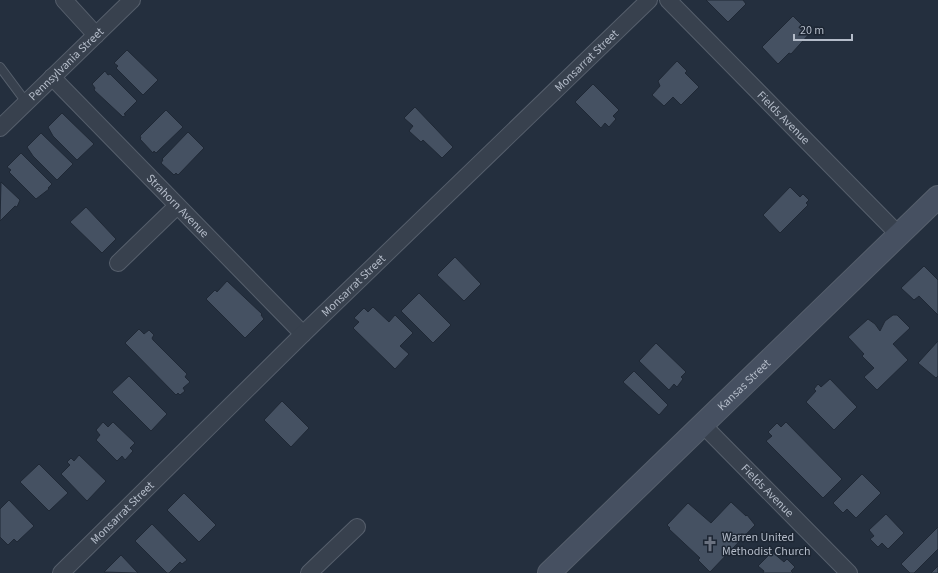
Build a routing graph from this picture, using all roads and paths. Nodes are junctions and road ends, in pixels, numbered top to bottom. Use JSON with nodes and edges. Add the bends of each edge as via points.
{"nodes":[{"id":1,"x":64,"y":0,"type":"edge"},
{"id":2,"x":132,"y":0,"type":"edge"},
{"id":3,"x":649,"y":0,"type":"edge"},
{"id":4,"x":668,"y":0,"type":"edge"},
{"id":5,"x":96,"y":35,"type":"junction"},
{"id":6,"x":0,"y":67,"type":"edge"},
{"id":7,"x":52,"y":77,"type":"junction"},
{"id":8,"x":26,"y":102,"type":"junction"},
{"id":9,"x":2,"y":120,"type":"edge"},
{"id":10,"x":938,"y":197,"type":"edge"},
{"id":11,"x":177,"y":206,"type":"junction"},
{"id":12,"x":899,"y":235,"type":"junction"},
{"id":13,"x":118,"y":263,"type":"dead end"},
{"id":14,"x":303,"y":334,"type":"junction"},
{"id":15,"x":703,"y":425,"type":"junction"},
{"id":16,"x":357,"y":527,"type":"dead end"},
{"id":17,"x":61,"y":573,"type":"edge"},
{"id":18,"x":309,"y":573,"type":"edge"},
{"id":19,"x":549,"y":573,"type":"edge"},
{"id":20,"x":849,"y":573,"type":"edge"}],
"edges":[{"from":1,"to":5,"type":"street"},
{"from":2,"to":5,"type":"street","name":"Pennsylvania Street"},
{"from":3,"to":14,"type":"street","name":"Monsarrat Street"},
{"from":4,"to":12,"type":"street","name":"Fields Avenue"},
{"from":5,"to":7,"type":"street","name":"Pennsylvania Street"},
{"from":6,"to":8,"type":"lane"},
{"from":7,"to":8,"type":"street","name":"Pennsylvania Street"},
{"from":7,"to":11,"type":"street","name":"Strahorn Avenue"},
{"from":8,"to":9,"type":"street","name":"Pennsylvania Street"},
{"from":10,"to":12,"type":"street","name":"Kansas Street"},
{"from":11,"to":13,"type":"street"},
{"from":11,"to":14,"type":"street","name":"Strahorn Avenue"},
{"from":12,"to":15,"type":"street","name":"Kansas Street"},
{"from":14,"to":17,"type":"street","name":"Monsarrat Street"},
{"from":15,"to":19,"type":"street","name":"Kansas Street"},
{"from":15,"to":20,"type":"street","name":"Fields Avenue"},
{"from":16,"to":18,"type":"street"}]}
